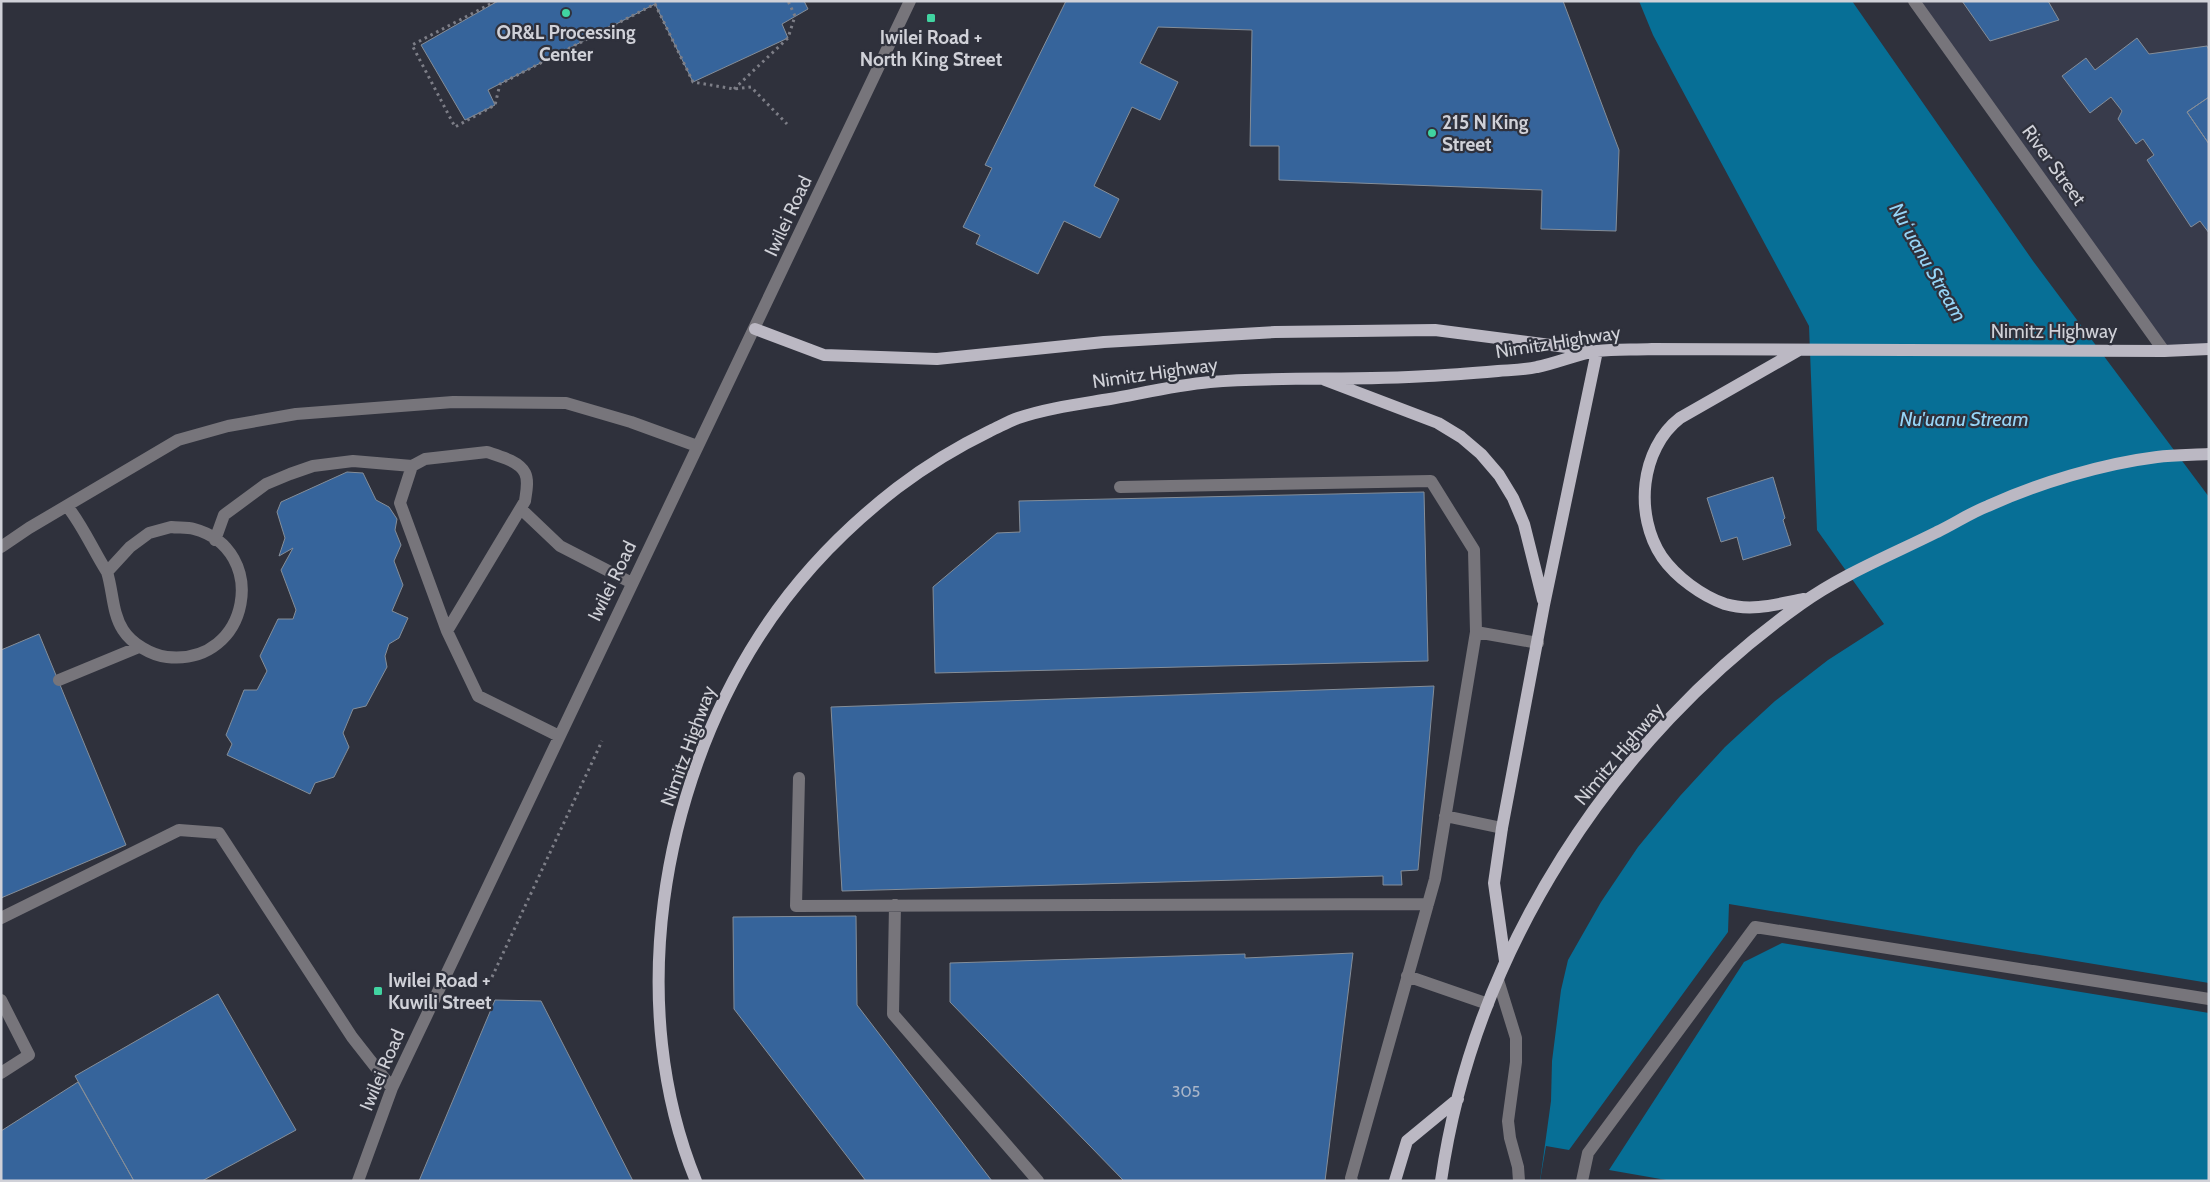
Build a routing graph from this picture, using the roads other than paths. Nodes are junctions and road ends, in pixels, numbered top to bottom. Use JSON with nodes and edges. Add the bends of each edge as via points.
{"nodes":[{"id":1,"x":910,"y":1,"type":"edge"},
{"id":2,"x":1914,"y":1,"type":"edge"},
{"id":3,"x":755,"y":330,"type":"junction"},
{"id":4,"x":1801,"y":349,"type":"junction"},
{"id":5,"x":2209,"y":349,"type":"edge"},
{"id":6,"x":2164,"y":351,"type":"junction"},
{"id":7,"x":1597,"y":352,"type":"junction"},
{"id":8,"x":1318,"y":378,"type":"junction"},
{"id":9,"x":697,"y":446,"type":"junction"},
{"id":10,"x":2209,"y":454,"type":"edge"},
{"id":11,"x":412,"y":466,"type":"junction"},
{"id":12,"x":1120,"y":487,"type":"dead end"},
{"id":13,"x":67,"y":506,"type":"junction"},
{"id":14,"x":521,"y":509,"type":"junction"},
{"id":15,"x":215,"y":540,"type":"junction"},
{"id":16,"x":1,"y":547,"type":"edge"},
{"id":17,"x":107,"y":572,"type":"junction"},
{"id":18,"x":632,"y":583,"type":"junction"},
{"id":19,"x":1810,"y":598,"type":"junction"},
{"id":20,"x":1544,"y":605,"type":"junction"},
{"id":21,"x":447,"y":631,"type":"junction"},
{"id":22,"x":1476,"y":632,"type":"junction"},
{"id":23,"x":1538,"y":643,"type":"junction"},
{"id":24,"x":139,"y":647,"type":"junction"},
{"id":25,"x":59,"y":680,"type":"dead end"},
{"id":26,"x":559,"y":736,"type":"junction"},
{"id":27,"x":799,"y":778,"type":"dead end"},
{"id":28,"x":1445,"y":816,"type":"junction"},
{"id":29,"x":1502,"y":828,"type":"junction"},
{"id":30,"x":1428,"y":904,"type":"junction"},
{"id":31,"x":896,"y":906,"type":"junction"},
{"id":32,"x":1,"y":918,"type":"edge"},
{"id":33,"x":1505,"y":961,"type":"junction"},
{"id":34,"x":1407,"y":976,"type":"junction"},
{"id":35,"x":1498,"y":980,"type":"junction"},
{"id":36,"x":2209,"y":999,"type":"edge"},
{"id":37,"x":1,"y":1000,"type":"edge"},
{"id":38,"x":1488,"y":1004,"type":"junction"},
{"id":39,"x":1,"y":1073,"type":"edge"},
{"id":40,"x":392,"y":1088,"type":"junction"},
{"id":41,"x":1458,"y":1099,"type":"junction"},
{"id":42,"x":358,"y":1181,"type":"edge"},
{"id":43,"x":696,"y":1181,"type":"edge"},
{"id":44,"x":1038,"y":1181,"type":"edge"},
{"id":45,"x":1352,"y":1181,"type":"edge"},
{"id":46,"x":1395,"y":1181,"type":"edge"},
{"id":47,"x":1441,"y":1181,"type":"edge"},
{"id":48,"x":1519,"y":1181,"type":"edge"},
{"id":49,"x":1582,"y":1181,"type":"edge"}],
"edges":[{"from":1,"to":3,"type":"street","name":"Iwilei Road"},
{"from":2,"to":6,"type":"street","name":"River Street"},
{"from":3,"to":7,"type":"main road","via":[[824,355],[937,359],[1104,342],[1275,332],[1435,330]]},
{"from":3,"to":9,"type":"street","name":"Iwilei Road"},
{"from":4,"to":6,"type":"main road","name":"Nimitz Highway"},
{"from":4,"to":7,"type":"main road","name":"Nimitz Highway"},
{"from":4,"to":19,"type":"main road","via":[[1668,428],[1653,454],[1645,490],[1646,514],[1661,555],[1674,572],[1693,586],[1724,604],[1743,608],[1761,608]]},
{"from":5,"to":6,"type":"main road","name":"Nimitz Highway"},
{"from":7,"to":8,"type":"main road","name":"Nimitz Highway","via":[[1535,368],[1423,377]]},
{"from":7,"to":20,"type":"main road"},
{"from":8,"to":20,"type":"main road","via":[[1438,423],[1481,454],[1504,483],[1524,524]]},
{"from":8,"to":43,"type":"main road","name":"Nimitz Highway","via":[[1207,382],[1077,404],[1018,418],[966,443],[918,472],[831,546],[794,588],[760,635],[730,687],[706,742],[670,856],[661,916],[662,1035],[670,1094],[685,1153]]},
{"from":9,"to":13,"type":"street","via":[[566,403],[453,402],[296,414],[228,426],[178,440]]},
{"from":9,"to":18,"type":"street","name":"Iwilei Road"},
{"from":10,"to":19,"type":"main road","name":"Nimitz Highway","via":[[2157,457],[2059,479],[1985,507],[1848,575]]},
{"from":11,"to":14,"type":"street","via":[[425,459],[487,452],[505,457],[526,475],[525,501]]},
{"from":11,"to":15,"type":"street","via":[[353,461],[313,466],[290,474],[266,484],[224,515]]},
{"from":11,"to":21,"type":"street","via":[[400,503]]},
{"from":12,"to":22,"type":"street","via":[[1431,481],[1474,550]]},
{"from":13,"to":16,"type":"street"},
{"from":13,"to":17,"type":"street","via":[[80,522]]},
{"from":14,"to":18,"type":"street","via":[[560,546]]},
{"from":14,"to":21,"type":"street"},
{"from":15,"to":17,"type":"street","via":[[194,529],[171,527],[149,533],[130,546]]},
{"from":15,"to":24,"type":"street","via":[[228,551],[238,568],[242,589],[240,610],[232,628],[218,644],[200,654],[180,658],[160,656]]},
{"from":17,"to":24,"type":"street","via":[[114,610],[123,631]]},
{"from":18,"to":26,"type":"street","name":"Iwilei Road"},
{"from":19,"to":33,"type":"main road","name":"Nimitz Highway","via":[[1745,648],[1692,696],[1643,748],[1564,854]]},
{"from":20,"to":23,"type":"main road"},
{"from":21,"to":26,"type":"street","via":[[478,696]]},
{"from":22,"to":23,"type":"street"},
{"from":22,"to":28,"type":"street"},
{"from":23,"to":29,"type":"main road"},
{"from":24,"to":25,"type":"street"},
{"from":26,"to":40,"type":"street","name":"Iwilei Road"},
{"from":27,"to":31,"type":"street","via":[[796,906]]},
{"from":28,"to":29,"type":"street"},
{"from":28,"to":30,"type":"street"},
{"from":29,"to":33,"type":"main road","via":[[1494,883]]},
{"from":30,"to":31,"type":"street"},
{"from":30,"to":34,"type":"street"},
{"from":31,"to":44,"type":"street","via":[[893,1014]]},
{"from":32,"to":40,"type":"street","via":[[179,830],[219,833],[352,1037]]},
{"from":33,"to":35,"type":"main road","name":"Nimitz Highway"},
{"from":34,"to":38,"type":"street"},
{"from":34,"to":45,"type":"street"},
{"from":35,"to":38,"type":"main road","name":"Nimitz Highway"},
{"from":35,"to":48,"type":"street","via":[[1516,1038],[1508,1121]]},
{"from":36,"to":49,"type":"street","via":[[1755,926],[1588,1153]]},
{"from":37,"to":39,"type":"street","via":[[29,1055]]},
{"from":38,"to":41,"type":"main road","name":"Nimitz Highway"},
{"from":40,"to":42,"type":"street","name":"Iwilei Road"},
{"from":41,"to":46,"type":"main road","via":[[1407,1140]]},
{"from":41,"to":47,"type":"main road","name":"Nimitz Highway"}]}
